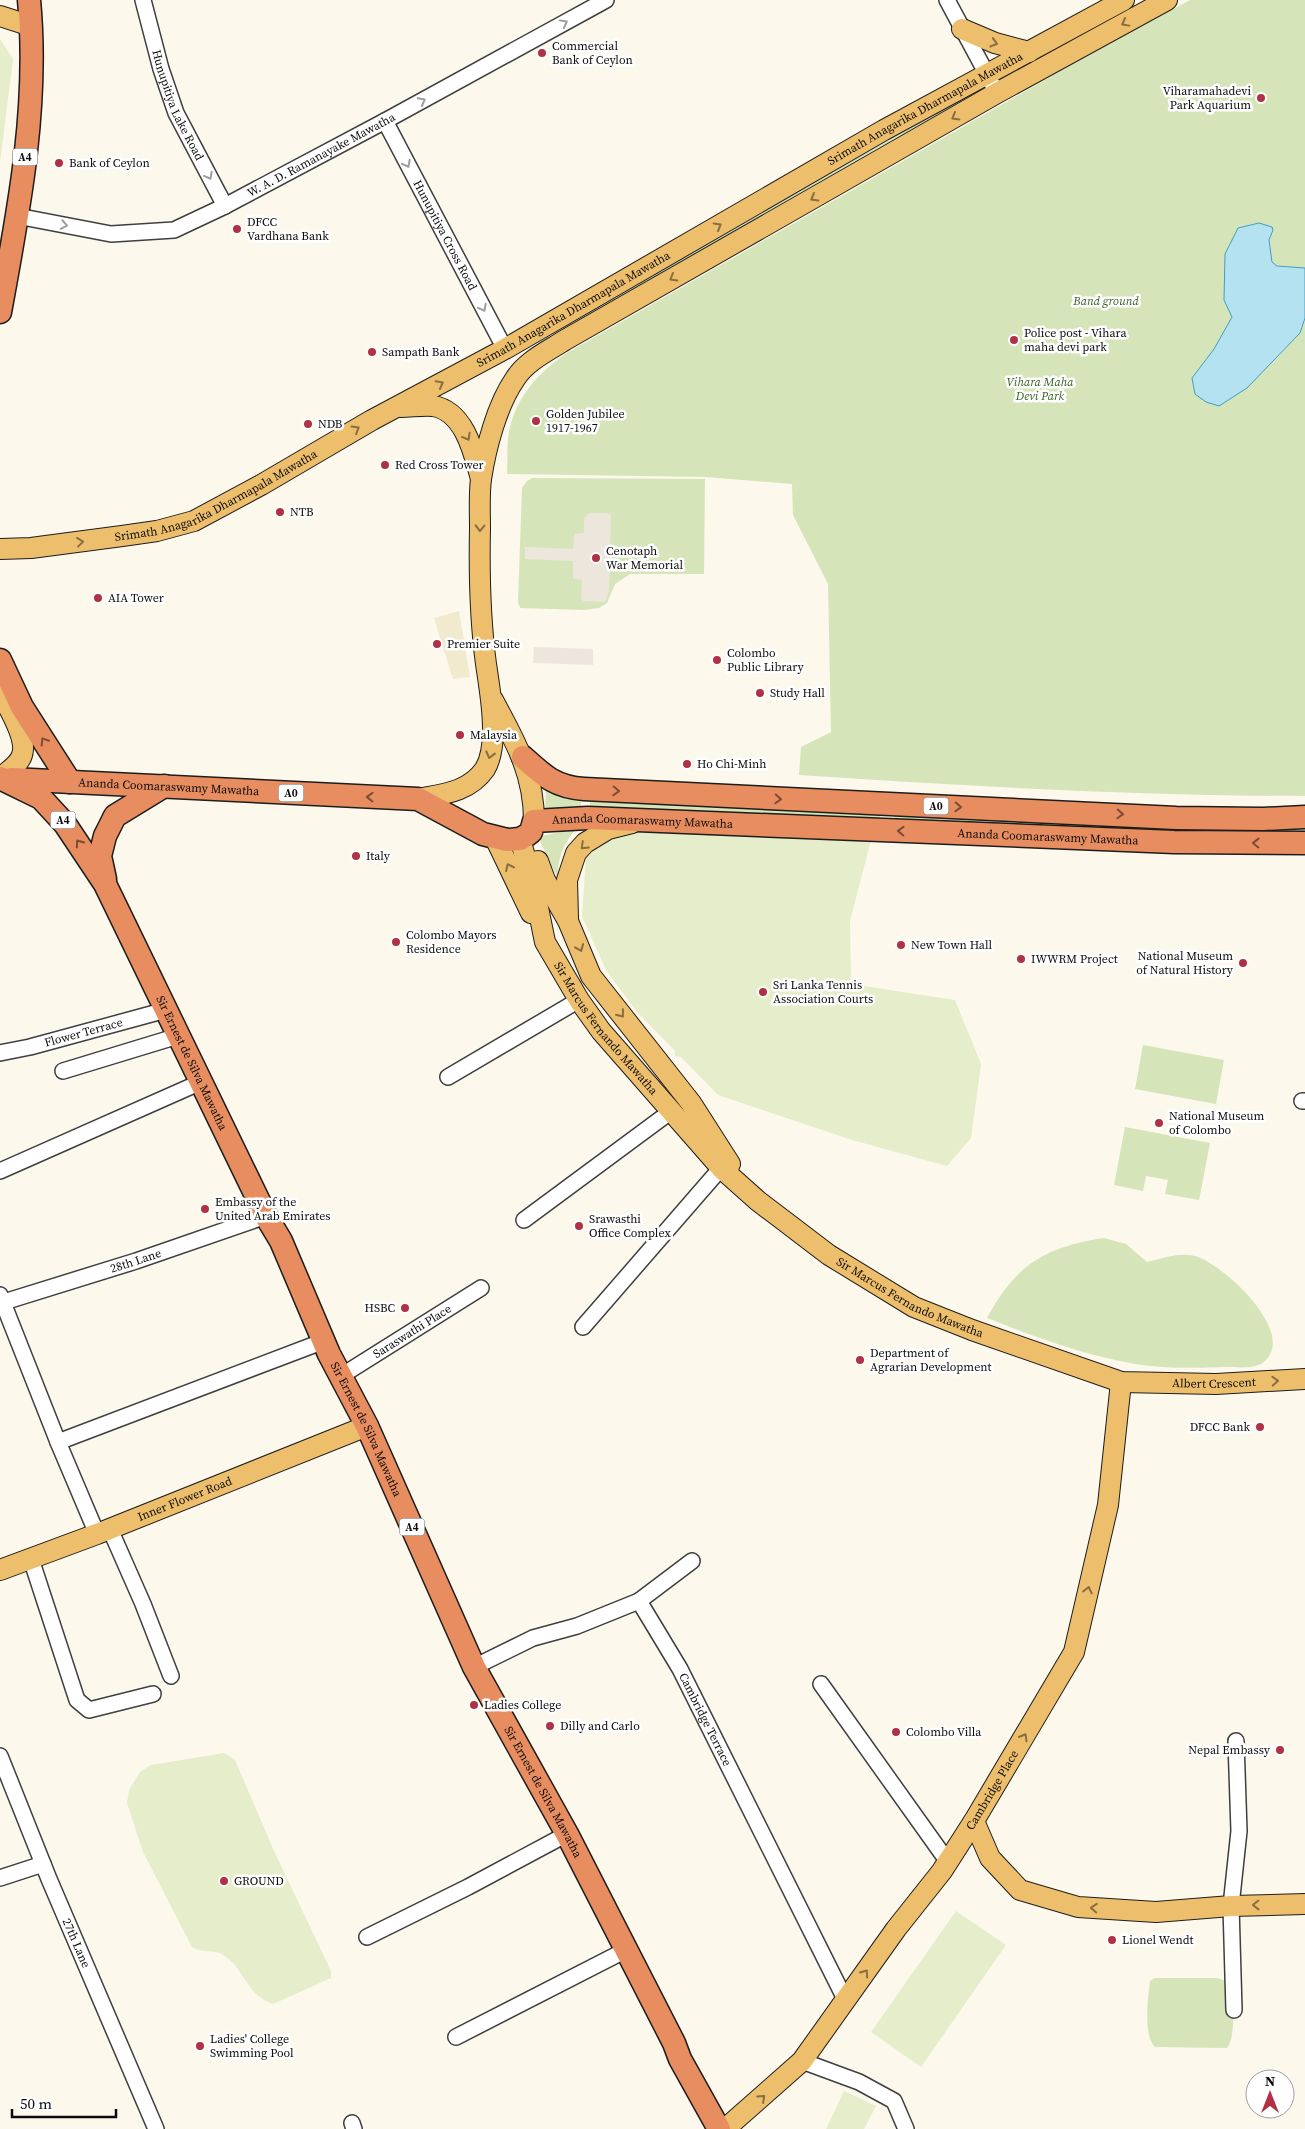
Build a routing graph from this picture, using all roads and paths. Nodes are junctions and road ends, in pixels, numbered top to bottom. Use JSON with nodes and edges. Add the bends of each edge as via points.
{"nodes":[{"id":1,"x":29,"y":0,"type":"edge"},
{"id":2,"x":143,"y":0,"type":"edge"},
{"id":3,"x":948,"y":0,"type":"edge"},
{"id":4,"x":1124,"y":0,"type":"edge"},
{"id":5,"x":1168,"y":0,"type":"edge"},
{"id":6,"x":597,"y":2,"type":"edge"},
{"id":7,"x":0,"y":16,"type":"edge"},
{"id":8,"x":31,"y":26,"type":"junction"},
{"id":9,"x":962,"y":29,"type":"junction"},
{"id":10,"x":1029,"y":52,"type":"junction"},
{"id":11,"x":987,"y":74,"type":"junction"},
{"id":12,"x":997,"y":93,"type":"junction"},
{"id":13,"x":384,"y":121,"type":"junction"},
{"id":14,"x":225,"y":206,"type":"junction"},
{"id":15,"x":16,"y":216,"type":"junction"},
{"id":16,"x":0,"y":312,"type":"edge"},
{"id":17,"x":505,"y":349,"type":"junction"},
{"id":18,"x":397,"y":408,"type":"junction"},
{"id":19,"x":481,"y":479,"type":"junction"},
{"id":20,"x":0,"y":549,"type":"edge"},
{"id":21,"x":0,"y":660,"type":"edge"},
{"id":22,"x":0,"y":692,"type":"edge"},
{"id":23,"x":490,"y":696,"type":"junction"},
{"id":24,"x":523,"y":757,"type":"junction"},
{"id":25,"x":0,"y":778,"type":"edge"},
{"id":26,"x":70,"y":782,"type":"junction"},
{"id":27,"x":164,"y":786,"type":"junction"},
{"id":28,"x":418,"y":799,"type":"junction"},
{"id":29,"x":1305,"y":817,"type":"edge"},
{"id":30,"x":643,"y":820,"type":"junction"},
{"id":31,"x":527,"y":832,"type":"junction"},
{"id":32,"x":495,"y":838,"type":"junction"},
{"id":33,"x":1305,"y":843,"type":"edge"},
{"id":34,"x":106,"y":884,"type":"junction"},
{"id":35,"x":568,"y":920,"type":"junction"},
{"id":36,"x":545,"y":942,"type":"junction"},
{"id":37,"x":579,"y":1000,"type":"junction"},
{"id":38,"x":166,"y":1010,"type":"junction"},
{"id":39,"x":178,"y":1036,"type":"junction"},
{"id":40,"x":0,"y":1053,"type":"edge"},
{"id":41,"x":63,"y":1071,"type":"dead end"},
{"id":42,"x":448,"y":1077,"type":"dead end"},
{"id":43,"x":202,"y":1082,"type":"junction"},
{"id":44,"x":670,"y":1112,"type":"junction"},
{"id":45,"x":721,"y":1168,"type":"junction"},
{"id":46,"x":0,"y":1171,"type":"edge"},
{"id":47,"x":746,"y":1189,"type":"junction"},
{"id":48,"x":266,"y":1216,"type":"junction"},
{"id":49,"x":524,"y":1220,"type":"dead end"},
{"id":50,"x":482,"y":1288,"type":"dead end"},
{"id":51,"x":2,"y":1299,"type":"edge"},
{"id":52,"x":583,"y":1327,"type":"dead end"},
{"id":53,"x":324,"y":1341,"type":"junction"},
{"id":54,"x":341,"y":1376,"type":"junction"},
{"id":55,"x":1305,"y":1379,"type":"edge"},
{"id":56,"x":1122,"y":1382,"type":"junction"},
{"id":57,"x":367,"y":1426,"type":"junction"},
{"id":58,"x":58,"y":1442,"type":"junction"},
{"id":59,"x":104,"y":1531,"type":"junction"},
{"id":60,"x":31,"y":1559,"type":"junction"},
{"id":61,"x":692,"y":1561,"type":"dead end"},
{"id":62,"x":0,"y":1570,"type":"edge"},
{"id":63,"x":639,"y":1601,"type":"junction"},
{"id":64,"x":474,"y":1667,"type":"junction"},
{"id":65,"x":171,"y":1676,"type":"dead end"},
{"id":66,"x":821,"y":1684,"type":"dead end"},
{"id":67,"x":153,"y":1694,"type":"dead end"},
{"id":68,"x":1236,"y":1741,"type":"dead end"},
{"id":69,"x":0,"y":1756,"type":"edge"},
{"id":70,"x":974,"y":1821,"type":"junction"},
{"id":71,"x":567,"y":1834,"type":"junction"},
{"id":72,"x":948,"y":1862,"type":"junction"},
{"id":73,"x":43,"y":1864,"type":"junction"},
{"id":74,"x":0,"y":1878,"type":"edge"},
{"id":75,"x":1305,"y":1904,"type":"edge"},
{"id":76,"x":1231,"y":1906,"type":"junction"},
{"id":77,"x":367,"y":1937,"type":"dead end"},
{"id":78,"x":626,"y":1950,"type":"junction"},
{"id":79,"x":846,"y":2001,"type":"junction"},
{"id":80,"x":1234,"y":2010,"type":"dead end"},
{"id":81,"x":456,"y":2037,"type":"dead end"},
{"id":82,"x":802,"y":2061,"type":"junction"},
{"id":83,"x":156,"y":2129,"type":"edge"},
{"id":84,"x":719,"y":2129,"type":"edge"},
{"id":85,"x":724,"y":2129,"type":"edge"},
{"id":86,"x":906,"y":2129,"type":"edge"}],
"edges":[{"from":1,"to":8,"type":"highway","number":"A4"},
{"from":2,"to":14,"type":"street","name":"Hunupitiya Lake Road","one_way":true,"via":[[160,69],[176,113]]},
{"from":3,"to":9,"type":"street"},
{"from":4,"to":10,"type":"main road","name":"Srimath Anagarika Dharmapala Mawatha"},
{"from":5,"to":12,"type":"main road","name":"Srimath Anagarika Dharmapala Mawatha","one_way":true},
{"from":13,"to":6,"type":"street","name":"W. A. D. Ramanayake Mawatha","one_way":true},
{"from":7,"to":8,"type":"main road"},
{"from":8,"to":15,"type":"highway","number":"A4","via":[[32,84],[22,188]]},
{"from":9,"to":10,"type":"main road","one_way":true,"via":[[995,43]]},
{"from":9,"to":11,"type":"street"},
{"from":10,"to":11,"type":"main road","name":"Srimath Anagarika Dharmapala Mawatha"},
{"from":11,"to":12,"type":"street"},
{"from":17,"to":11,"type":"main road","name":"Srimath Anagarika Dharmapala Mawatha","one_way":true},
{"from":12,"to":19,"type":"main road","name":"Srimath Anagarika Dharmapala Mawatha","one_way":true,"via":[[529,363],[515,378],[498,408]]},
{"from":13,"to":14,"type":"street","name":"W. A. D. Ramanayake Mawatha"},
{"from":13,"to":17,"type":"street","name":"Hunupitiya Cross Road","one_way":true},
{"from":15,"to":14,"type":"street","name":"W. A. D. Ramanayake Mawatha","one_way":true,"via":[[111,234],[151,233],[174,230]]},
{"from":15,"to":16,"type":"highway","number":"A4"},
{"from":18,"to":17,"type":"main road","name":"Srimath Anagarika Dharmapala Mawatha","one_way":true},
{"from":18,"to":19,"type":"main road","one_way":true,"via":[[434,406],[446,411],[459,422],[471,445]]},
{"from":20,"to":18,"type":"main road","name":"Srimath Anagarika Dharmapala Mawatha","one_way":true,"via":[[157,532],[194,521]]},
{"from":19,"to":23,"type":"main road","name":"Sir Marcus Fernando Mawatha","one_way":true,"via":[[480,621]]},
{"from":26,"to":21,"type":"highway","one_way":true,"via":[[22,707]]},
{"from":22,"to":25,"type":"main road","via":[[22,737],[23,747],[22,755],[14,766]]},
{"from":23,"to":24,"type":"main road","name":"Sir Marcus Fernando Mawatha"},
{"from":23,"to":28,"type":"main road","name":"Sir Marcus Fernando Mawatha","one_way":true,"via":[[492,747],[485,768],[465,788]]},
{"from":24,"to":29,"type":"highway","name":"Ananda Coomaraswamy Mawatha","number":"A0","one_way":true,"via":[[547,779],[567,788],[1176,818]]},
{"from":24,"to":31,"type":"main road","name":"Sir Marcus Fernando Mawatha","via":[[534,801]]},
{"from":25,"to":26,"type":"highway","name":"Ananda Coomaraswamy Mawatha","number":"A0"},
{"from":34,"to":25,"type":"highway","name":"Sir Ernest de Silva Mawatha","number":"A4","one_way":true,"via":[[66,824],[41,798]]},
{"from":26,"to":27,"type":"highway","name":"Ananda Coomaraswamy Mawatha","number":"A0"},
{"from":28,"to":27,"type":"highway","name":"Ananda Coomaraswamy Mawatha","number":"A0","one_way":true},
{"from":27,"to":34,"type":"highway","name":"Sir Ernest de Silva Mawatha","number":"A4","via":[[115,816],[104,836],[100,856]]},
{"from":28,"to":32,"type":"highway","name":"Ananda Coomaraswamy Mawatha","number":"A0"},
{"from":30,"to":31,"type":"highway","name":"Ananda Coomaraswamy Mawatha","number":"A0","via":[[588,818]]},
{"from":33,"to":30,"type":"highway","name":"Ananda Coomaraswamy Mawatha","number":"A0","one_way":true,"via":[[1174,842]]},
{"from":30,"to":35,"type":"main road","one_way":true,"via":[[608,829],[585,843],[576,854],[567,880]]},
{"from":31,"to":32,"type":"highway","name":"Ananda Coomaraswamy Mawatha","number":"A0"},
{"from":31,"to":35,"type":"main road","name":"Sir Marcus Fernando Mawatha","via":[[545,880]]},
{"from":31,"to":36,"type":"main road","name":"Sir Marcus Fernando Mawatha"},
{"from":36,"to":32,"type":"main road","one_way":true},
{"from":34,"to":38,"type":"highway","name":"Sir Ernest de Silva Mawatha","number":"A4"},
{"from":35,"to":47,"type":"main road","name":"Sir Marcus Fernando Mawatha","one_way":true,"via":[[591,976],[691,1103]]},
{"from":36,"to":37,"type":"main road","name":"Sir Marcus Fernando Mawatha"},
{"from":37,"to":42,"type":"street"},
{"from":37,"to":44,"type":"main road","name":"Sir Marcus Fernando Mawatha"},
{"from":38,"to":39,"type":"highway","name":"Sir Ernest de Silva Mawatha","number":"A4"},
{"from":38,"to":40,"type":"street","name":"Flower Terrace"},
{"from":39,"to":41,"type":"street"},
{"from":39,"to":43,"type":"highway","name":"Sir Ernest de Silva Mawatha","number":"A4"},
{"from":43,"to":46,"type":"street"},
{"from":43,"to":48,"type":"highway","name":"Sir Ernest de Silva Mawatha","number":"A4"},
{"from":44,"to":45,"type":"main road","name":"Sir Marcus Fernando Mawatha"},
{"from":44,"to":49,"type":"street"},
{"from":45,"to":47,"type":"main road","name":"Sir Marcus Fernando Mawatha"},
{"from":45,"to":52,"type":"street"},
{"from":47,"to":56,"type":"main road","name":"Sir Marcus Fernando Mawatha","via":[[829,1255],[914,1307]]},
{"from":48,"to":51,"type":"street","name":"28th Lane","via":[[136,1261]]},
{"from":48,"to":53,"type":"highway","name":"Sir Ernest de Silva Mawatha","number":"A4"},
{"from":50,"to":54,"type":"street","name":"Saraswathi Place"},
{"from":51,"to":58,"type":"street","name":"28th Lane"},
{"from":53,"to":54,"type":"highway","name":"Sir Ernest de Silva Mawatha","number":"A4"},
{"from":53,"to":58,"type":"street"},
{"from":54,"to":57,"type":"highway","name":"Sir Ernest de Silva Mawatha","number":"A4"},
{"from":56,"to":55,"type":"main road","name":"Albert Crescent","one_way":true,"via":[[1216,1384]]},
{"from":70,"to":56,"type":"main road","name":"Cambridge Place","one_way":true,"via":[[1074,1652],[1108,1505]]},
{"from":57,"to":59,"type":"main road","name":"Inner Flower Road"},
{"from":57,"to":64,"type":"highway","name":"Sir Ernest de Silva Mawatha","number":"A4"},
{"from":58,"to":59,"type":"street","name":"28th Lane"},
{"from":59,"to":60,"type":"main road","name":"Inner Flower Road"},
{"from":59,"to":65,"type":"street","name":"28th Lane","via":[[143,1604]]},
{"from":60,"to":62,"type":"main road","name":"Inner Flower Road"},
{"from":60,"to":67,"type":"street","via":[[77,1700],[89,1710]]},
{"from":61,"to":63,"type":"street"},
{"from":63,"to":64,"type":"street","via":[[577,1626],[533,1638]]},
{"from":63,"to":79,"type":"street","name":"Cambridge Terrace","via":[[680,1669]]},
{"from":64,"to":71,"type":"highway","name":"Sir Ernest de Silva Mawatha","number":"A4"},
{"from":66,"to":72,"type":"street"},
{"from":68,"to":76,"type":"street","via":[[1239,1831]]},
{"from":69,"to":73,"type":"street","name":"27th Lane"},
{"from":70,"to":72,"type":"main road","name":"Cambridge Place"},
{"from":76,"to":70,"type":"main road","one_way":true,"via":[[1156,1912],[1078,1907],[1020,1890],[990,1858]]},
{"from":71,"to":77,"type":"street"},
{"from":71,"to":78,"type":"highway","name":"Sir Ernest de Silva Mawatha","number":"A4"},
{"from":79,"to":72,"type":"main road","name":"Cambridge Place","one_way":true},
{"from":73,"to":74,"type":"street"},
{"from":73,"to":83,"type":"street","name":"27th Lane"},
{"from":75,"to":76,"type":"main road","one_way":true},
{"from":76,"to":80,"type":"street"},
{"from":78,"to":81,"type":"street"},
{"from":78,"to":84,"type":"highway","name":"Sir Ernest de Silva Mawatha","number":"A4"},
{"from":79,"to":82,"type":"main road","name":"Cambridge Place"},
{"from":85,"to":82,"type":"main road","name":"Cambridge Place","one_way":true},
{"from":82,"to":86,"type":"street","via":[[859,2082],[894,2101]]}]}
